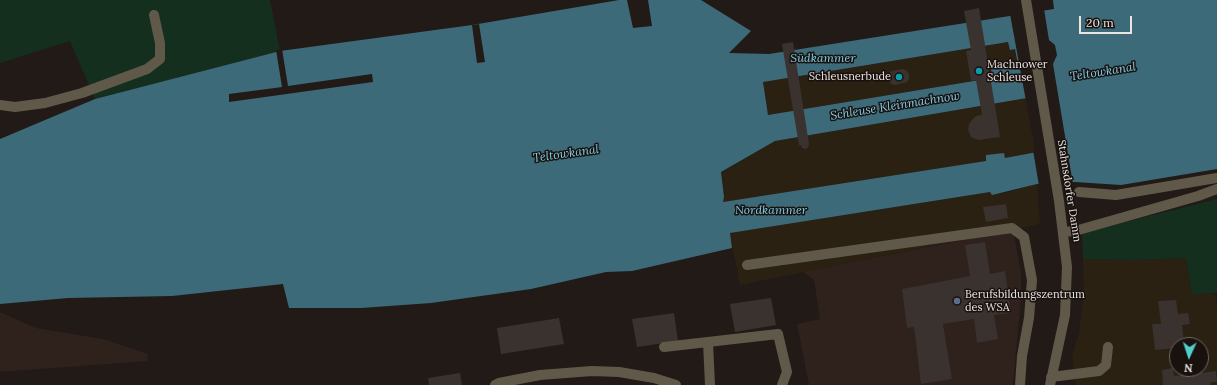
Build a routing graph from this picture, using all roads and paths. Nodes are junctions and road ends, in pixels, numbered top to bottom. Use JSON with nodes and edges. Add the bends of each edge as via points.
{"nodes":[{"id":1,"x":1026,"y":0,"type":"edge"},
{"id":2,"x":154,"y":15,"type":"dead end"},
{"id":3,"x":0,"y":105,"type":"edge"},
{"id":4,"x":1217,"y":178,"type":"edge"},
{"id":5,"x":1217,"y":189,"type":"edge"},
{"id":6,"x":1079,"y":192,"type":"dead end"},
{"id":7,"x":1063,"y":232,"type":"junction"},
{"id":8,"x":747,"y":265,"type":"dead end"},
{"id":9,"x":708,"y":342,"type":"junction"},
{"id":10,"x":664,"y":347,"type":"dead end"},
{"id":11,"x":1108,"y":347,"type":"dead end"},
{"id":12,"x":1051,"y":381,"type":"edge"},
{"id":13,"x":495,"y":385,"type":"edge"},
{"id":14,"x":676,"y":385,"type":"edge"},
{"id":15,"x":710,"y":385,"type":"edge"},
{"id":16,"x":782,"y":385,"type":"edge"},
{"id":17,"x":1020,"y":385,"type":"edge"}],
"edges":[{"from":1,"to":7,"type":"street","name":"Stahnsdorfer Damm"},
{"from":2,"to":3,"type":"street","via":[[160,43],[160,59],[147,69],[82,93],[45,103],[15,107]]},
{"from":4,"to":6,"type":"street","via":[[1116,195]]},
{"from":5,"to":7,"type":"street","via":[[1075,231]]},
{"from":7,"to":12,"type":"street","name":"Stahnsdorfer Damm","via":[[1067,268],[1065,315]]},
{"from":8,"to":17,"type":"street","via":[[1012,228],[1024,237],[1032,280]]},
{"from":9,"to":10,"type":"street"},
{"from":9,"to":15,"type":"street"},
{"from":9,"to":16,"type":"street","via":[[778,334],[787,372]]},
{"from":11,"to":12,"type":"street","via":[[1106,365],[1099,371]]},
{"from":13,"to":14,"type":"street","via":[[540,375],[592,370],[647,376]]}]}
